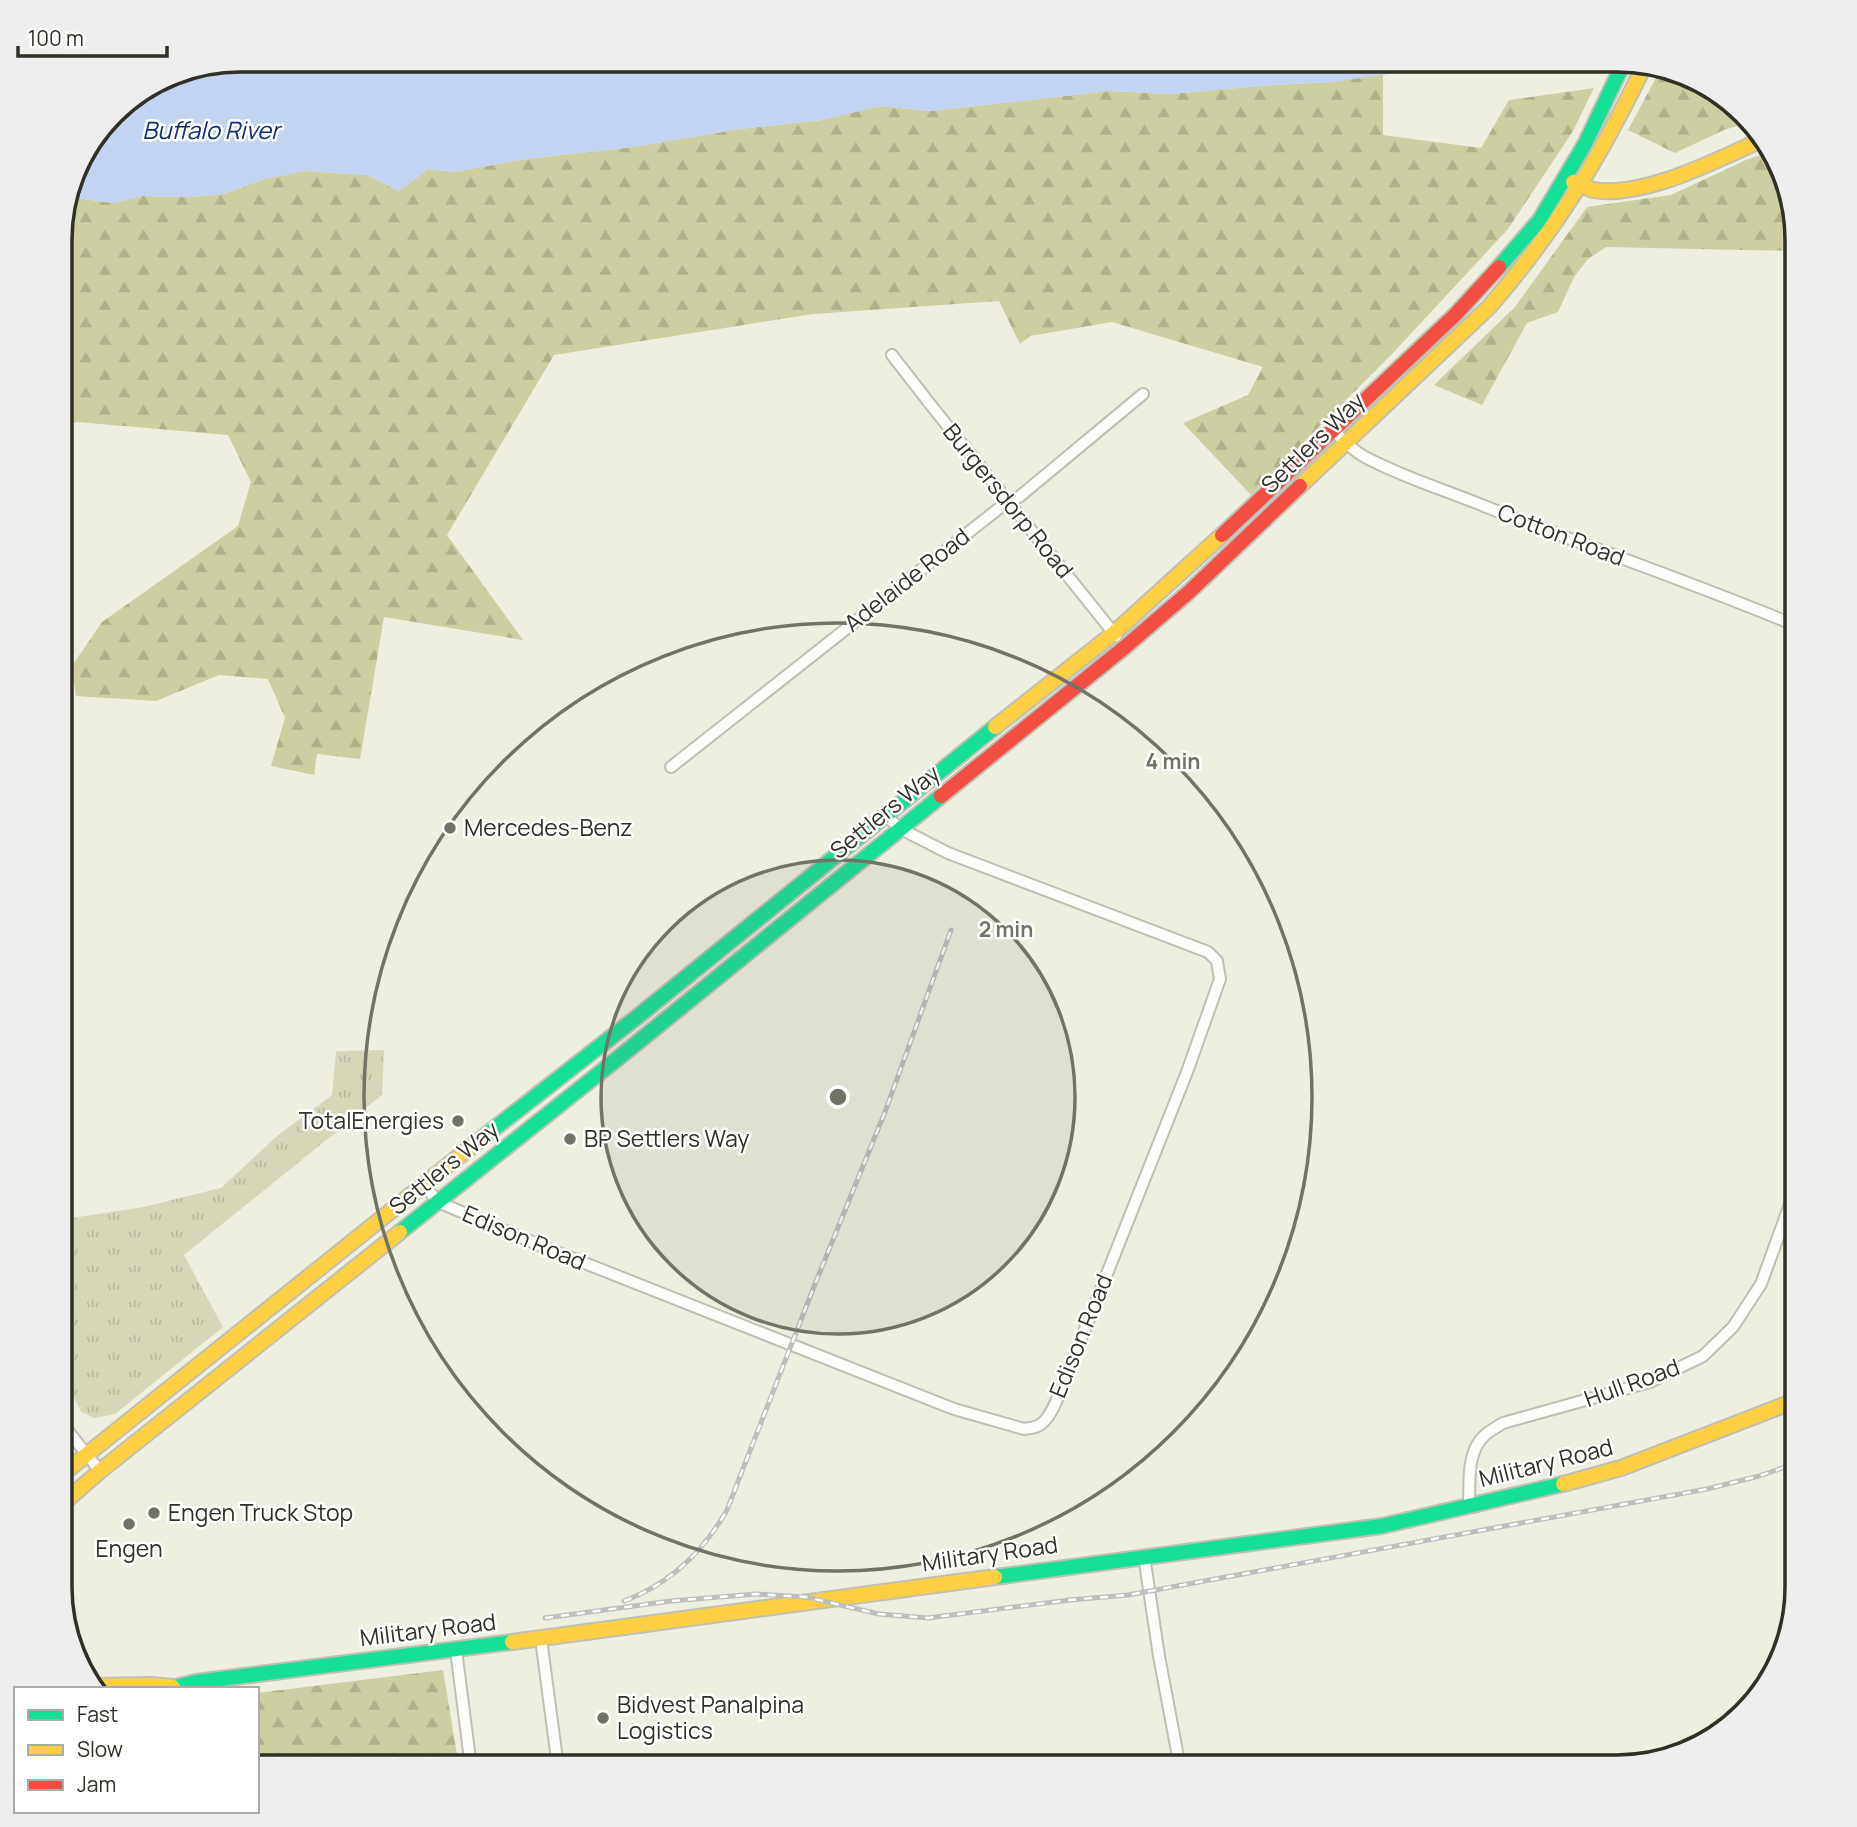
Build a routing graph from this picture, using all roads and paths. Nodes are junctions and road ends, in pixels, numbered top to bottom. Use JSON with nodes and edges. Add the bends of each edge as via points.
{"nodes":[{"id":1,"x":1619,"y":72,"type":"edge"},
{"id":2,"x":1640,"y":74,"type":"edge"},
{"id":3,"x":1754,"y":143,"type":"edge"},
{"id":4,"x":1565,"y":178,"type":"junction"},
{"id":5,"x":1580,"y":187,"type":"junction"},
{"id":6,"x":892,"y":355,"type":"dead end"},
{"id":7,"x":1143,"y":394,"type":"dead end"},
{"id":8,"x":1332,"y":430,"type":"junction"},
{"id":9,"x":1346,"y":444,"type":"junction"},
{"id":10,"x":1007,"y":502,"type":"junction"},
{"id":11,"x":1785,"y":621,"type":"edge"},
{"id":12,"x":1114,"y":633,"type":"junction"},
{"id":13,"x":1125,"y":647,"type":"junction"},
{"id":14,"x":671,"y":767,"type":"dead end"},
{"id":15,"x":885,"y":815,"type":"junction"},
{"id":16,"x":901,"y":829,"type":"junction"},
{"id":17,"x":424,"y":1185,"type":"junction"},
{"id":18,"x":438,"y":1202,"type":"junction"},
{"id":19,"x":1785,"y":1218,"type":"edge"},
{"id":20,"x":1785,"y":1405,"type":"edge"},
{"id":21,"x":72,"y":1436,"type":"edge"},
{"id":22,"x":86,"y":1454,"type":"junction"},
{"id":23,"x":72,"y":1466,"type":"edge"},
{"id":24,"x":100,"y":1471,"type":"junction"},
{"id":25,"x":72,"y":1496,"type":"edge"},
{"id":26,"x":1469,"y":1507,"type":"junction"},
{"id":27,"x":1144,"y":1556,"type":"junction"},
{"id":28,"x":541,"y":1639,"type":"junction"},
{"id":29,"x":456,"y":1650,"type":"junction"},
{"id":30,"x":105,"y":1686,"type":"edge"},
{"id":31,"x":163,"y":1687,"type":"edge"},
{"id":32,"x":174,"y":1687,"type":"edge"},
{"id":33,"x":469,"y":1755,"type":"edge"},
{"id":34,"x":556,"y":1755,"type":"edge"},
{"id":35,"x":1178,"y":1755,"type":"edge"}],
"edges":[{"from":1,"to":4,"type":"main road","name":"Settlers Way"},
{"from":2,"to":5,"type":"main road","name":"Settlers Way"},
{"from":3,"to":5,"type":"main road","via":[[1636,188],[1604,191]]},
{"from":4,"to":5,"type":"main road"},
{"from":4,"to":8,"type":"main road","name":"Settlers Way","via":[[1538,221],[1481,288]]},
{"from":5,"to":9,"type":"main road","name":"Settlers Way","via":[[1552,230],[1489,307]]},
{"from":6,"to":10,"type":"street","name":"Burgersdorp Road"},
{"from":7,"to":10,"type":"street","name":"Adelaide Road","via":[[1019,497]]},
{"from":8,"to":9,"type":"street","name":"Cotton Road"},
{"from":8,"to":12,"type":"main road","name":"Settlers Way"},
{"from":9,"to":11,"type":"street","name":"Cotton Road","via":[[1396,471]]},
{"from":9,"to":13,"type":"main road","name":"Settlers Way"},
{"from":10,"to":12,"type":"street","name":"Burgersdorp Road"},
{"from":10,"to":14,"type":"street","name":"Adelaide Road"},
{"from":12,"to":13,"type":"street","name":"Burgersdorp Road"},
{"from":12,"to":15,"type":"main road","name":"Settlers Way"},
{"from":13,"to":16,"type":"main road","name":"Settlers Way"},
{"from":15,"to":16,"type":"street","name":"Edison Road"},
{"from":15,"to":17,"type":"main road","name":"Settlers Way"},
{"from":16,"to":18,"type":"main road","name":"Settlers Way"},
{"from":16,"to":18,"type":"street","name":"Edison Road","via":[[948,853],[1208,952],[1219,966],[1220,979],[1187,1072],[1068,1372],[1041,1424],[1024,1429],[954,1409]]},
{"from":17,"to":18,"type":"street","name":"Edison Road"},
{"from":17,"to":22,"type":"main road","name":"Settlers Way"},
{"from":18,"to":24,"type":"main road","name":"Settlers Way"},
{"from":19,"to":26,"type":"street","name":"Hull Road","via":[[1761,1284],[1733,1327],[1703,1356],[1650,1382],[1503,1423],[1482,1437],[1474,1451]]},
{"from":20,"to":26,"type":"main road","name":"Military Road","via":[[1621,1468]]},
{"from":21,"to":22,"type":"street"},
{"from":22,"to":23,"type":"main road","name":"Settlers Way"},
{"from":22,"to":24,"type":"street"},
{"from":24,"to":25,"type":"main road","name":"Settlers Way"},
{"from":26,"to":27,"type":"main road","name":"Military Road","via":[[1382,1526]]},
{"from":27,"to":28,"type":"main road","name":"Military Road"},
{"from":27,"to":35,"type":"street"},
{"from":28,"to":29,"type":"main road","name":"Military Road"},
{"from":28,"to":34,"type":"street"},
{"from":29,"to":32,"type":"main road","name":"Military Road"},
{"from":29,"to":33,"type":"street"},
{"from":30,"to":31,"type":"main road","name":"Military Road"}]}
